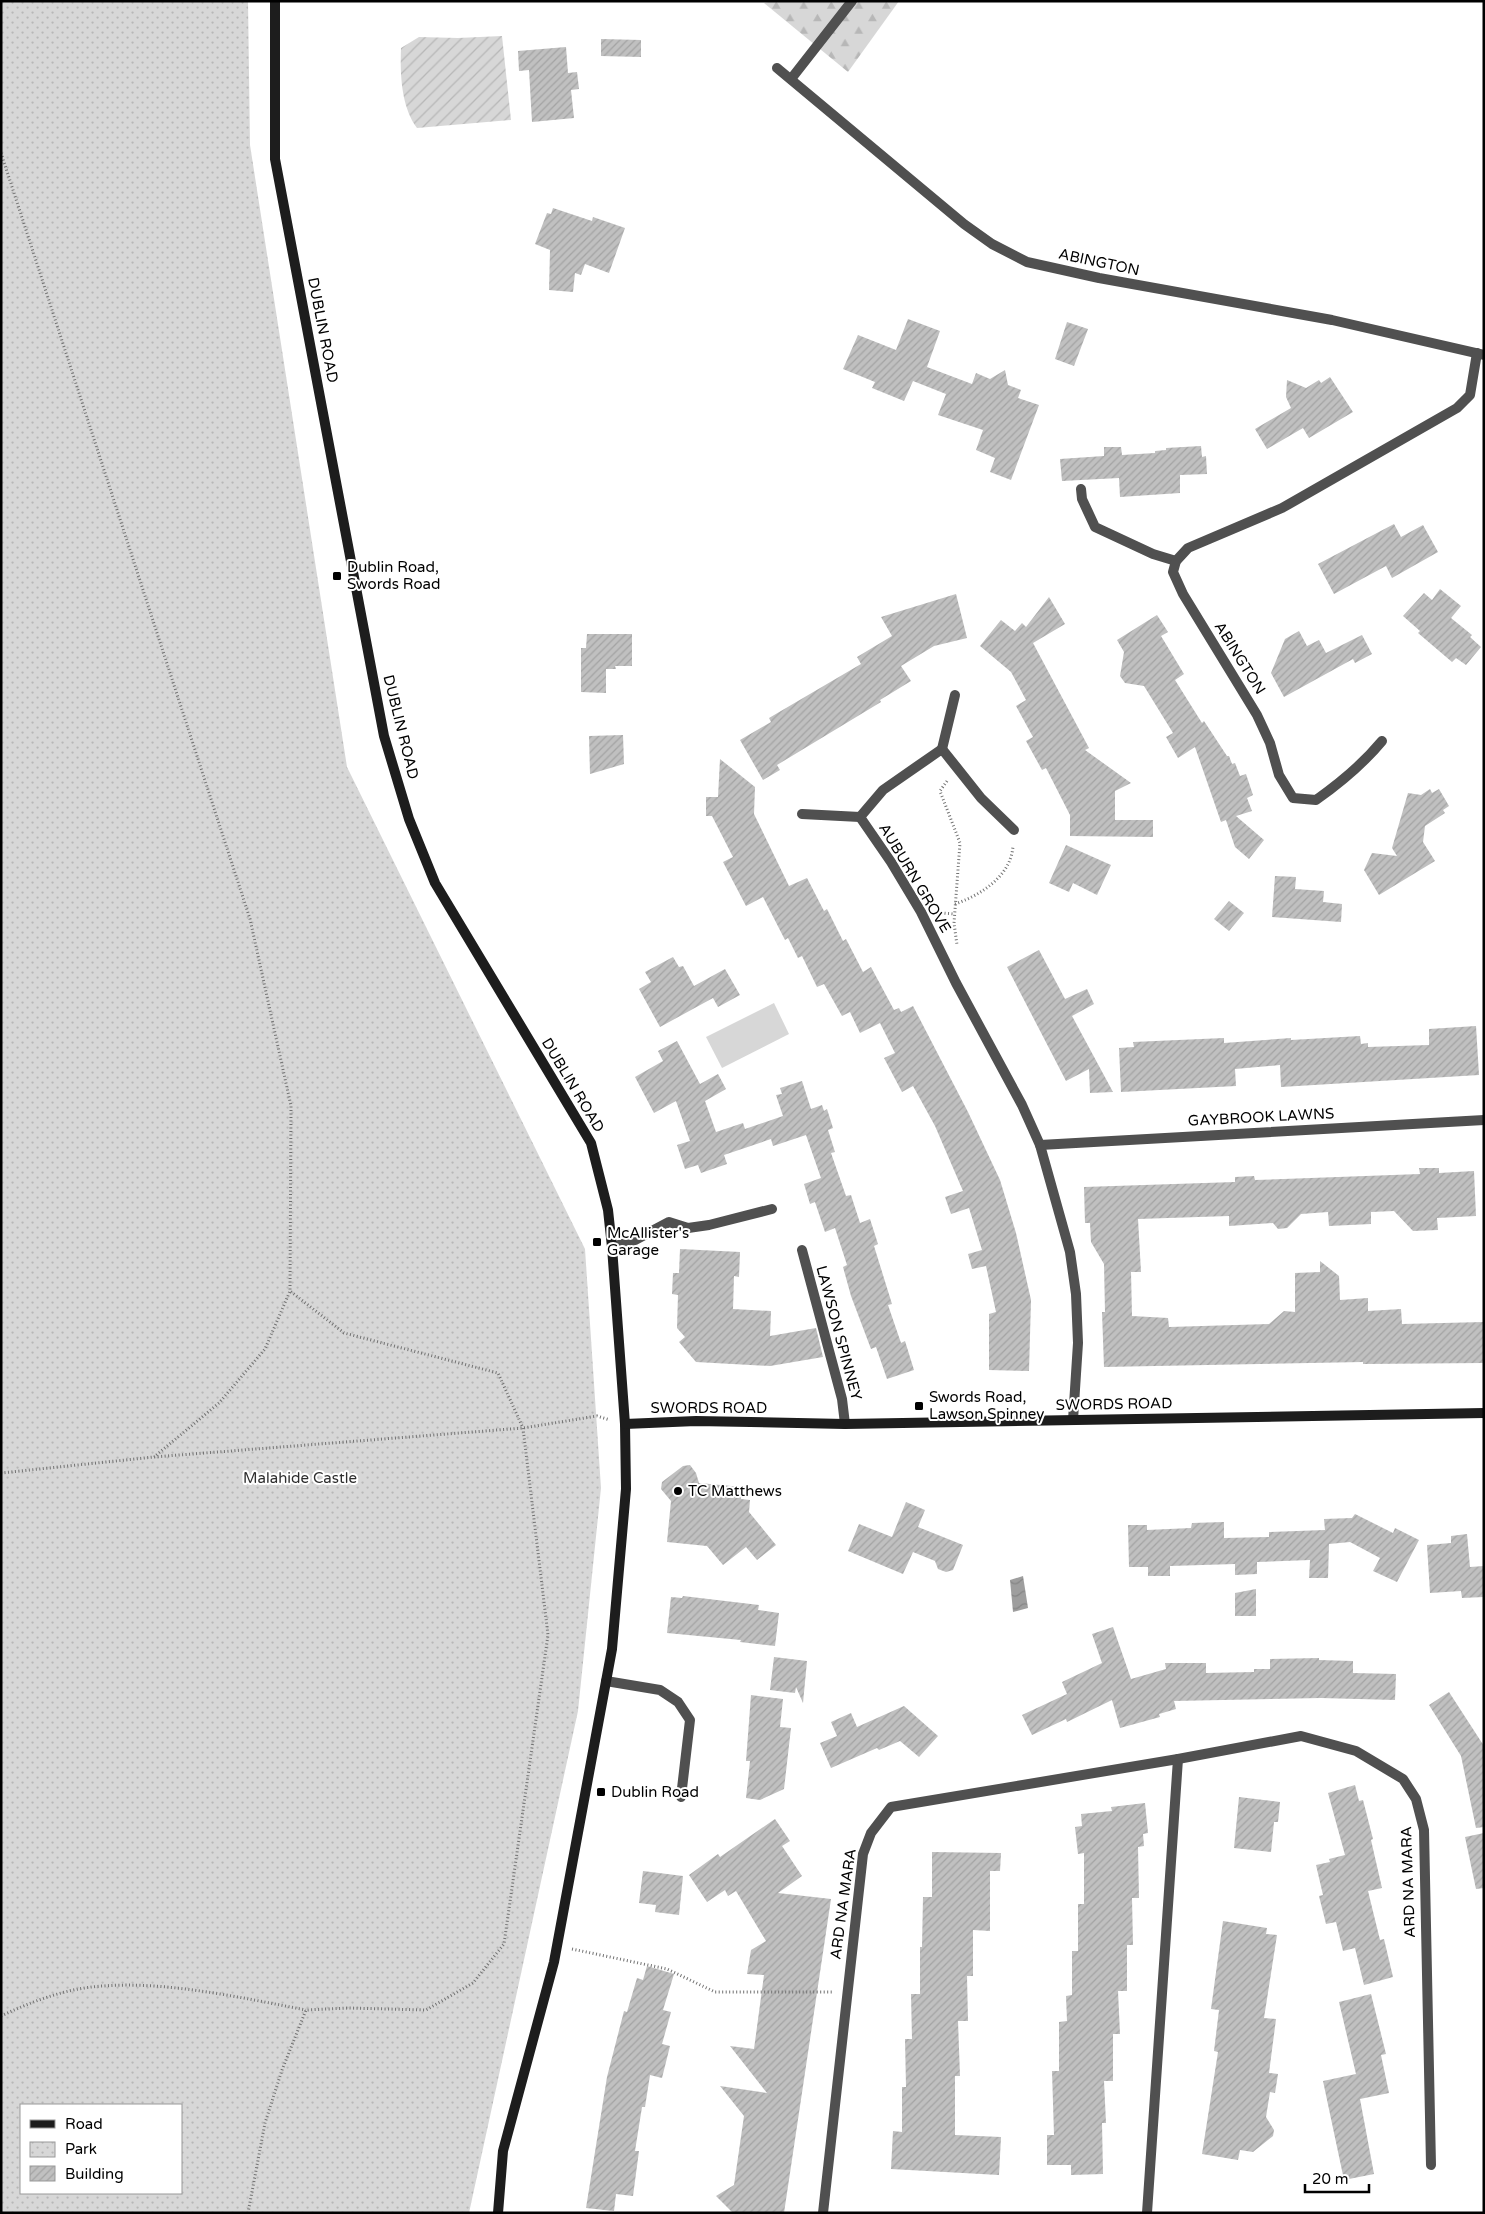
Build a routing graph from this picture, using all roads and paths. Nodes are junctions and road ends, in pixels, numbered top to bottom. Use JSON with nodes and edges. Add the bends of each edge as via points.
{"nodes":[{"id":1,"x":275,"y":1,"type":"edge"},
{"id":2,"x":852,"y":1,"type":"edge"},
{"id":3,"x":777,"y":68,"type":"dead end"},
{"id":4,"x":791,"y":79,"type":"junction"},
{"id":5,"x":1,"y":153,"type":"edge"},
{"id":6,"x":1480,"y":354,"type":"edge"},
{"id":7,"x":1081,"y":489,"type":"dead end"},
{"id":8,"x":1176,"y":561,"type":"junction"},
{"id":9,"x":955,"y":695,"type":"dead end"},
{"id":10,"x":1382,"y":741,"type":"dead end"},
{"id":11,"x":942,"y":750,"type":"junction"},
{"id":12,"x":957,"y":769,"type":"junction"},
{"id":13,"x":802,"y":814,"type":"dead end"},
{"id":14,"x":860,"y":817,"type":"junction"},
{"id":15,"x":1014,"y":830,"type":"joint"},
{"id":16,"x":955,"y":904,"type":"junction"},
{"id":17,"x":958,"y":947,"type":"dead end"},
{"id":18,"x":1484,"y":1120,"type":"edge"},
{"id":19,"x":1040,"y":1145,"type":"junction"},
{"id":20,"x":772,"y":1209,"type":"dead end"},
{"id":21,"x":612,"y":1247,"type":"junction"},
{"id":22,"x":802,"y":1250,"type":"dead end"},
{"id":23,"x":290,"y":1291,"type":"junction"},
{"id":24,"x":1484,"y":1414,"type":"edge"},
{"id":25,"x":1073,"y":1420,"type":"junction"},
{"id":26,"x":624,"y":1424,"type":"junction"},
{"id":27,"x":845,"y":1424,"type":"junction"},
{"id":28,"x":523,"y":1428,"type":"junction"},
{"id":29,"x":154,"y":1457,"type":"junction"},
{"id":30,"x":1,"y":1473,"type":"edge"},
{"id":31,"x":606,"y":1681,"type":"junction"},
{"id":32,"x":1178,"y":1759,"type":"junction"},
{"id":33,"x":681,"y":1797,"type":"dead end"},
{"id":34,"x":557,"y":1946,"type":"junction"},
{"id":35,"x":847,"y":1992,"type":"junction"},
{"id":36,"x":306,"y":2010,"type":"junction"},
{"id":37,"x":1,"y":2016,"type":"edge"},
{"id":38,"x":1431,"y":2165,"type":"dead end"},
{"id":39,"x":248,"y":2213,"type":"edge"},
{"id":40,"x":498,"y":2213,"type":"edge"},
{"id":41,"x":823,"y":2213,"type":"edge"},
{"id":42,"x":1147,"y":2213,"type":"edge"}],
"edges":[{"from":1,"to":21,"type":"main road","name":"DUBLIN ROAD","via":[[275,159],[384,736],[435,884],[590,1143],[608,1210]]},
{"from":2,"to":4,"type":"street"},
{"from":3,"to":4,"type":"street","name":"ABINGTON"},
{"from":4,"to":6,"type":"street","name":"ABINGTON","via":[[964,224],[992,244],[1027,262],[1332,320]]},
{"from":5,"to":23,"type":"path","via":[[250,919],[291,1106]]},
{"from":6,"to":8,"type":"street","name":"ABINGTON","via":[[1470,395],[1457,408],[1282,508],[1188,548]]},
{"from":7,"to":8,"type":"street","via":[[1094,527]]},
{"from":8,"to":10,"type":"street","name":"ABINGTON","via":[[1173,572],[1183,594],[1257,715],[1270,743],[1279,775],[1293,798],[1316,800],[1339,784]]},
{"from":9,"to":11,"type":"street"},
{"from":11,"to":12,"type":"street"},
{"from":11,"to":14,"type":"street","name":"AUBURN GROVE","via":[[883,790]]},
{"from":12,"to":15,"type":"street"},
{"from":12,"to":16,"type":"path","via":[[940,791],[960,843]]},
{"from":13,"to":14,"type":"street","name":"AUBURN GROVE"},
{"from":14,"to":19,"type":"street","name":"AUBURN GROVE","via":[[921,912]]},
{"from":15,"to":16,"type":"path","via":[[1013,856],[1003,873],[971,898]]},
{"from":16,"to":17,"type":"path"},
{"from":18,"to":19,"type":"street","name":"GAYBROOK LAWNS"},
{"from":19,"to":25,"type":"street","via":[[1070,1252],[1076,1294],[1078,1343]]},
{"from":20,"to":21,"type":"street","via":[[688,1228],[669,1222],[635,1240]]},
{"from":21,"to":26,"type":"main road","name":"DUBLIN ROAD"},
{"from":22,"to":27,"type":"street","name":"LAWSON SPINNEY","via":[[842,1399]]},
{"from":23,"to":28,"type":"path","via":[[344,1333],[498,1372]]},
{"from":23,"to":29,"type":"path","via":[[265,1349],[219,1404]]},
{"from":24,"to":25,"type":"main road","name":"SWORDS ROAD"},
{"from":25,"to":27,"type":"main road","name":"SWORDS ROAD"},
{"from":26,"to":27,"type":"main road","name":"SWORDS ROAD","via":[[696,1421]]},
{"from":26,"to":28,"type":"path","via":[[597,1416]]},
{"from":26,"to":31,"type":"main road","name":"DUBLIN ROAD","via":[[626,1489],[612,1649]]},
{"from":28,"to":29,"type":"path"},
{"from":28,"to":36,"type":"path","via":[[548,1635],[504,1944],[473,1983],[426,2010]]},
{"from":29,"to":30,"type":"path"},
{"from":31,"to":33,"type":"street","via":[[660,1690],[678,1702],[690,1720]]},
{"from":31,"to":34,"type":"main road","name":"DUBLIN ROAD"},
{"from":32,"to":35,"type":"street","name":"ARD NA MARA","via":[[891,1807],[871,1833],[862,1854]]},
{"from":32,"to":38,"type":"street","name":"ARD NA MARA","via":[[1301,1736],[1356,1751],[1403,1779],[1416,1799],[1424,1830]]},
{"from":32,"to":42,"type":"street"},
{"from":34,"to":35,"type":"path","via":[[667,1968],[715,1992]]},
{"from":34,"to":40,"type":"main road","name":"DUBLIN ROAD","via":[[503,2152]]},
{"from":35,"to":41,"type":"street","name":"ARD NA MARA"},
{"from":36,"to":37,"type":"path","via":[[255,2000],[129,1985],[102,1986],[39,2000]]},
{"from":36,"to":39,"type":"path","via":[[265,2123]]}]}
